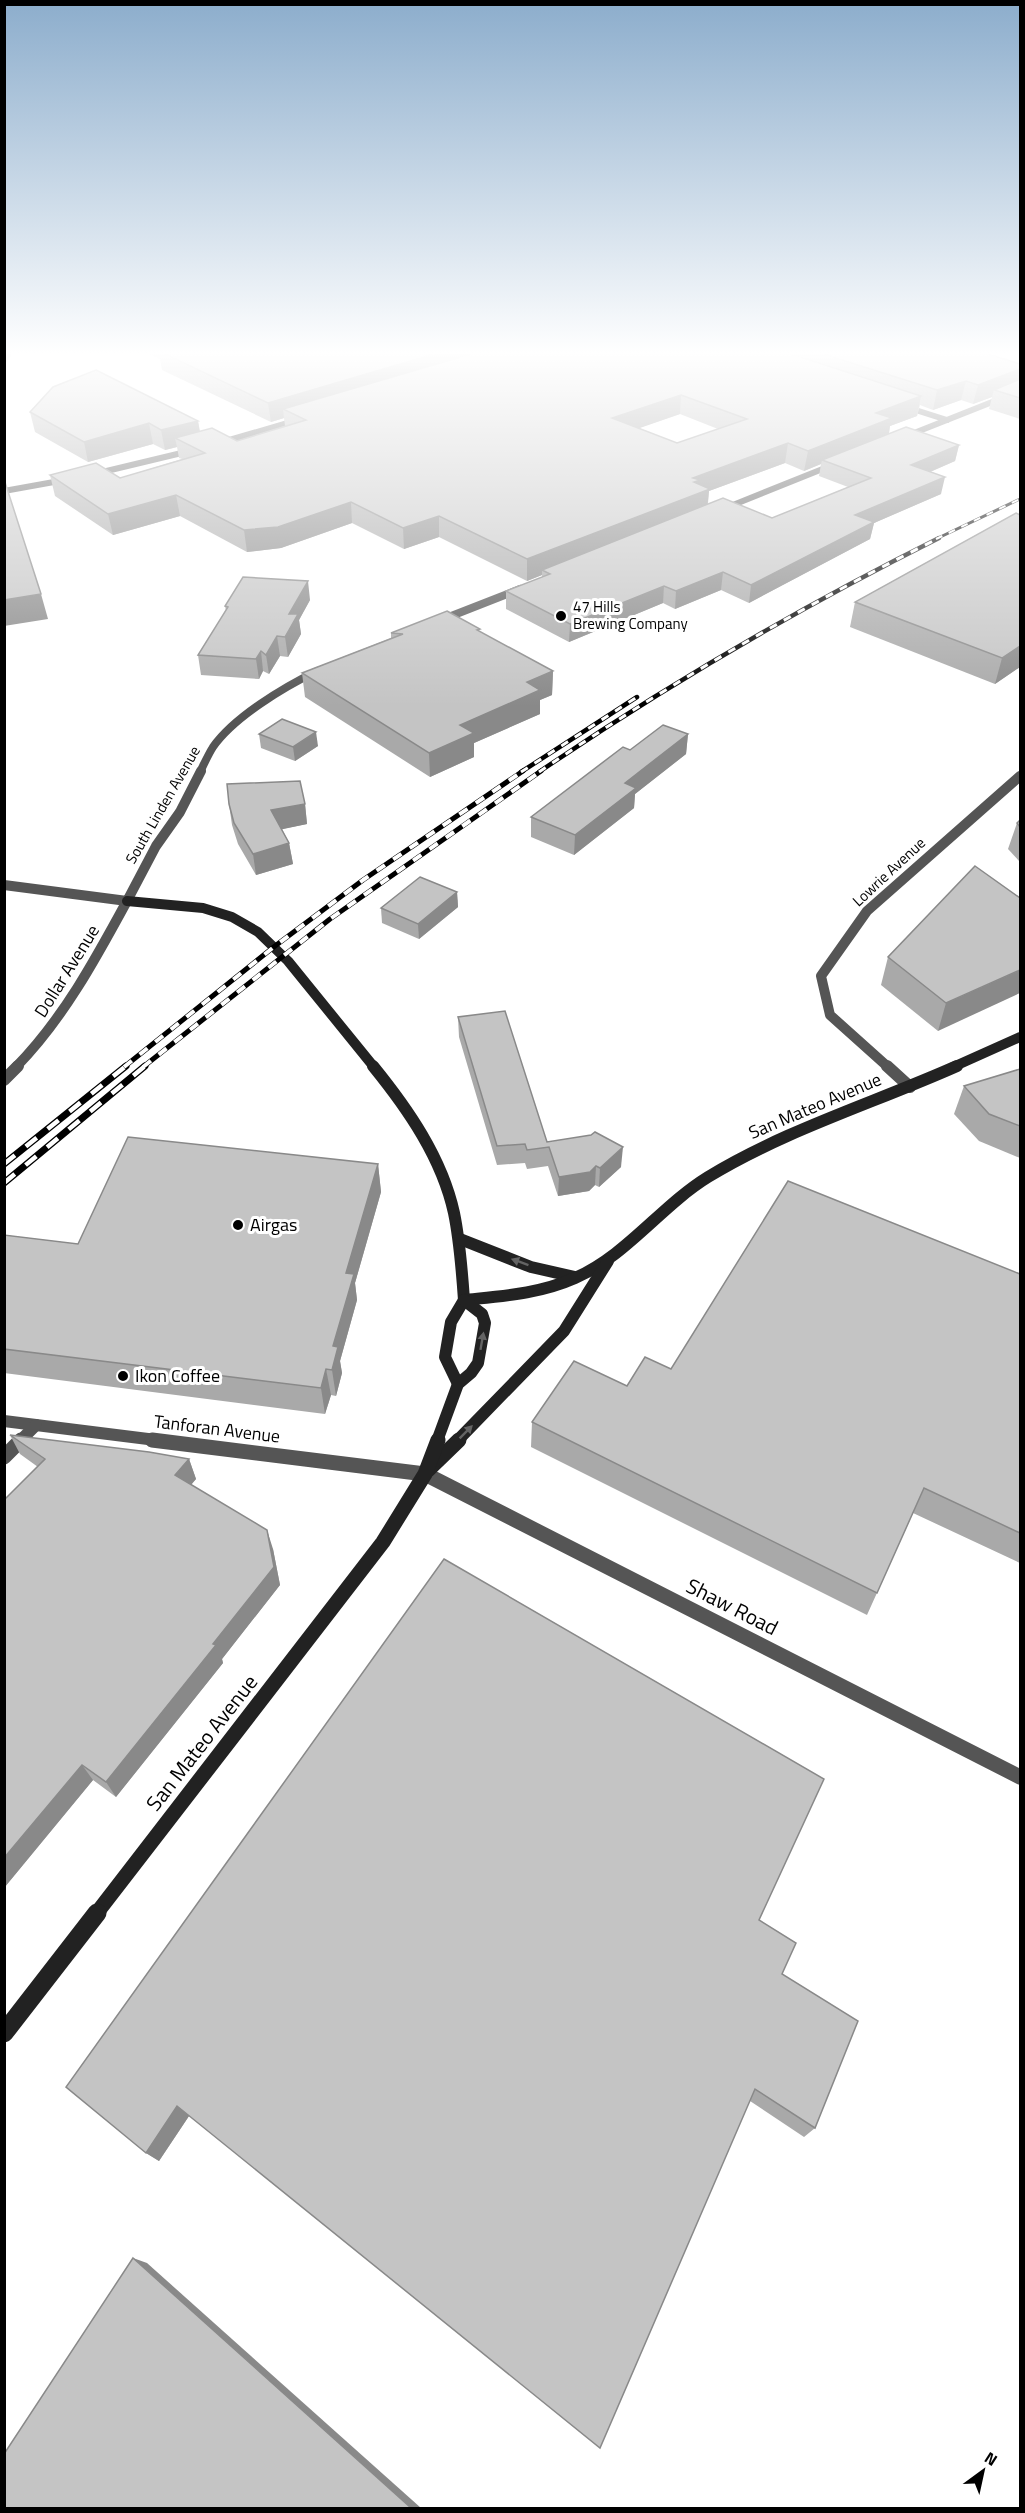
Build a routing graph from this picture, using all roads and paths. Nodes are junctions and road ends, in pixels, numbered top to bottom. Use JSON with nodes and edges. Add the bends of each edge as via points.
{"nodes":[{"id":1,"x":104,"y":471,"type":"edge"},
{"id":2,"x":817,"y":471,"type":"edge"},
{"id":3,"x":84,"y":476,"type":"edge"},
{"id":4,"x":75,"y":478,"type":"edge"},
{"id":5,"x":4,"y":490,"type":"edge"},
{"id":6,"x":716,"y":512,"type":"edge"},
{"id":7,"x":532,"y":584,"type":"edge"},
{"id":8,"x":435,"y":623,"type":"edge"},
{"id":9,"x":329,"y":666,"type":"edge"},
{"id":10,"x":1020,"y":776,"type":"edge"},
{"id":11,"x":4,"y":885,"type":"edge"},
{"id":12,"x":127,"y":901,"type":"junction"},
{"id":13,"x":1020,"y":1037,"type":"edge"},
{"id":14,"x":4,"y":1080,"type":"edge"},
{"id":15,"x":910,"y":1087,"type":"junction"},
{"id":16,"x":460,"y":1239,"type":"junction"},
{"id":17,"x":610,"y":1257,"type":"junction"},
{"id":18,"x":576,"y":1278,"type":"junction"},
{"id":19,"x":464,"y":1300,"type":"junction"},
{"id":20,"x":458,"y":1384,"type":"junction"},
{"id":21,"x":4,"y":1421,"type":"edge"},
{"id":22,"x":36,"y":1425,"type":"junction"},
{"id":23,"x":4,"y":1457,"type":"edge"},
{"id":24,"x":424,"y":1474,"type":"junction"},
{"id":25,"x":1020,"y":1777,"type":"edge"},
{"id":26,"x":4,"y":2033,"type":"edge"}],
"edges":[{"from":1,"to":3,"type":"street"},
{"from":2,"to":6,"type":"street"},
{"from":4,"to":5,"type":"street"},
{"from":7,"to":8,"type":"street"},
{"from":9,"to":12,"type":"street","name":"South Linden Avenue","via":[[297,681],[247,714],[213,747]]},
{"from":10,"to":15,"type":"street","name":"Lowrie Avenue","via":[[867,911],[821,976],[830,1015]]},
{"from":11,"to":12,"type":"street"},
{"from":12,"to":14,"type":"street","name":"Dollar Avenue","via":[[76,993],[43,1040]]},
{"from":12,"to":16,"type":"main road","via":[[193,904],[245,923],[275,946],[409,1112],[436,1160]]},
{"from":13,"to":15,"type":"main road","name":"San Mateo Avenue"},
{"from":15,"to":17,"type":"main road","name":"San Mateo Avenue","via":[[780,1139],[707,1178]]},
{"from":18,"to":16,"type":"main road","one_way":true,"via":[[531,1267]]},
{"from":16,"to":19,"type":"main road"},
{"from":17,"to":18,"type":"main road","name":"San Mateo Avenue"},
{"from":24,"to":17,"type":"main road","name":"San Mateo Avenue","one_way":true,"via":[[564,1331]]},
{"from":18,"to":19,"type":"main road","name":"San Mateo Avenue","via":[[531,1293]]},
{"from":19,"to":20,"type":"main road","via":[[451,1322],[445,1356]]},
{"from":20,"to":19,"type":"main road","name":"San Mateo Avenue","one_way":true,"via":[[478,1364],[485,1323],[482,1314]]},
{"from":20,"to":24,"type":"main road","name":"San Mateo Avenue"},
{"from":21,"to":22,"type":"street","name":"Tanforan Avenue"},
{"from":22,"to":23,"type":"street"},
{"from":22,"to":24,"type":"street","name":"Tanforan Avenue"},
{"from":24,"to":25,"type":"street","name":"Shaw Road"},
{"from":24,"to":26,"type":"main road","name":"San Mateo Avenue","via":[[383,1542]]}]}
